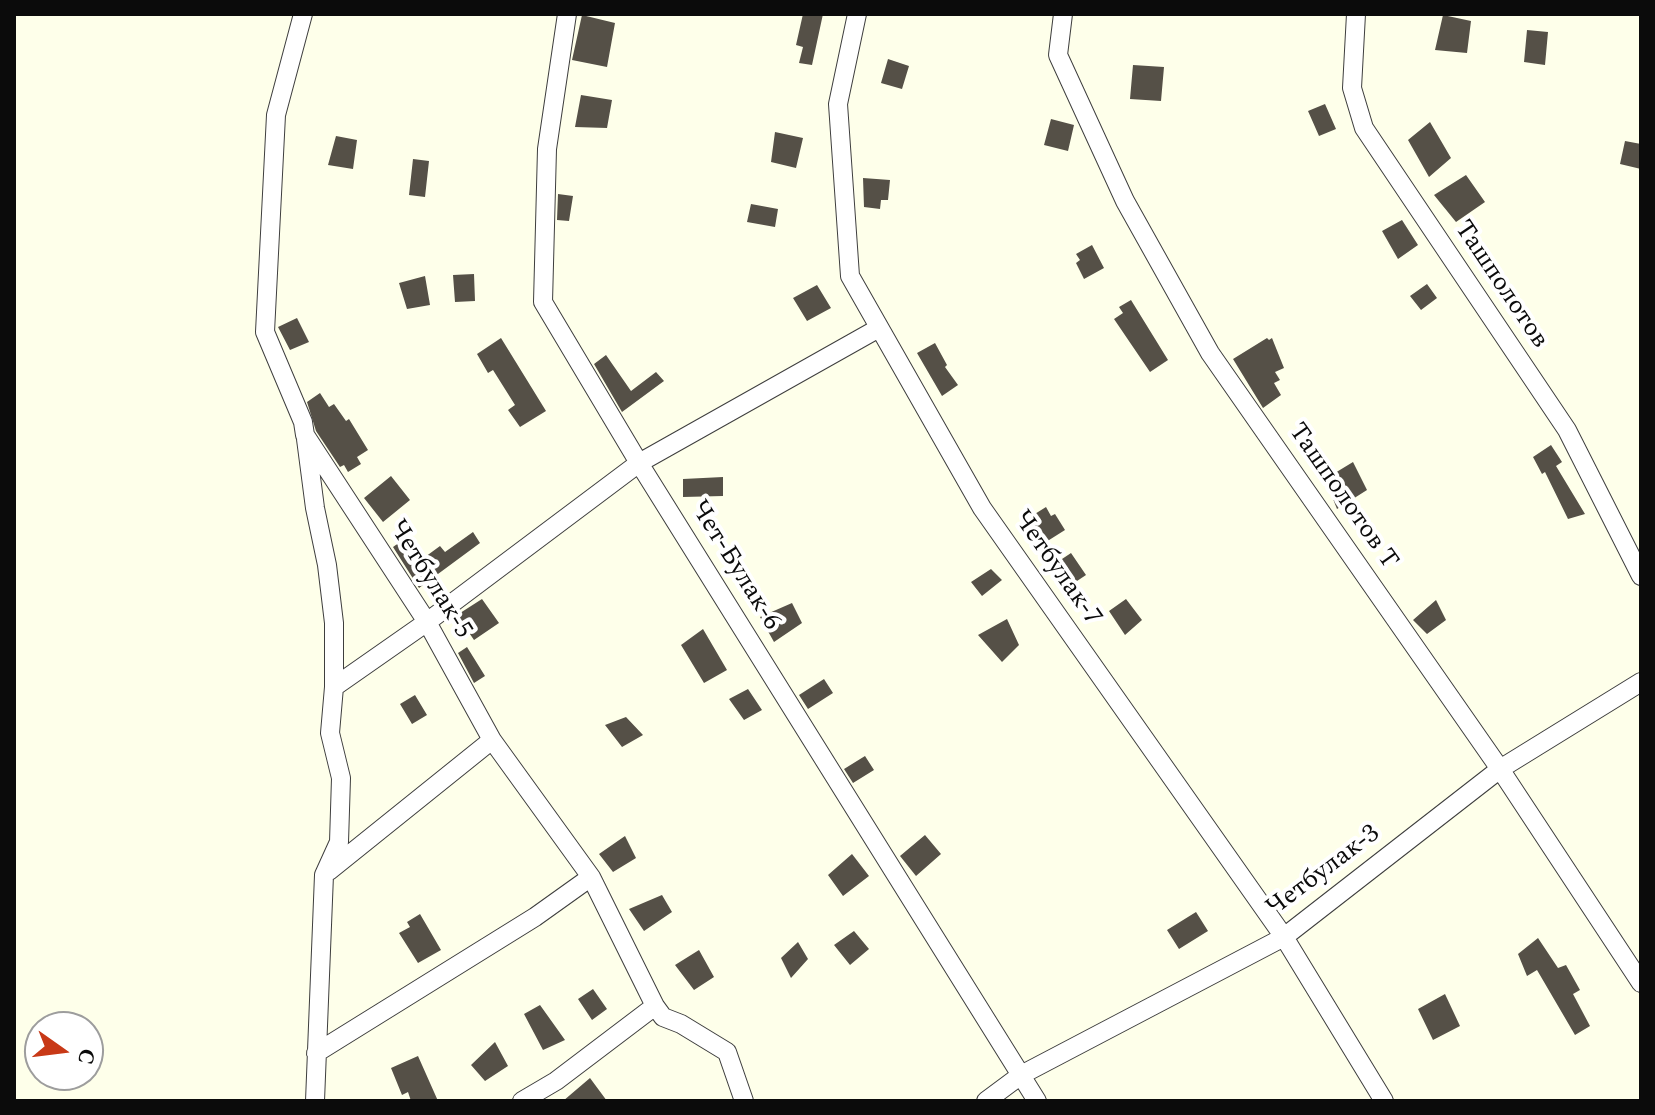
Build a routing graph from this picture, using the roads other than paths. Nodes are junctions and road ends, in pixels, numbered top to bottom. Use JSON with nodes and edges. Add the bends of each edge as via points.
{"nodes":[{"id":1,"x":303,"y":14,"type":"edge"},
{"id":2,"x":567,"y":14,"type":"edge"},
{"id":3,"x":857,"y":14,"type":"edge"},
{"id":4,"x":1063,"y":14,"type":"edge"},
{"id":5,"x":1356,"y":14,"type":"edge"},
{"id":6,"x":879,"y":328,"type":"junction"},
{"id":7,"x":305,"y":435,"type":"junction"},
{"id":8,"x":639,"y":463,"type":"junction"},
{"id":9,"x":1641,"y":576,"type":"edge"},
{"id":10,"x":427,"y":622,"type":"junction"},
{"id":11,"x":1641,"y":682,"type":"edge"},
{"id":12,"x":334,"y":687,"type":"junction"},
{"id":13,"x":492,"y":740,"type":"junction"},
{"id":14,"x":1500,"y":769,"type":"junction"},
{"id":15,"x":324,"y":875,"type":"junction"},
{"id":16,"x":591,"y":877,"type":"junction"},
{"id":17,"x":1284,"y":937,"type":"junction"},
{"id":18,"x":1641,"y":983,"type":"edge"},
{"id":19,"x":655,"y":1006,"type":"junction"},
{"id":20,"x":316,"y":1053,"type":"junction"},
{"id":21,"x":1021,"y":1075,"type":"junction"},
{"id":22,"x":315,"y":1101,"type":"edge"},
{"id":23,"x":522,"y":1101,"type":"edge"},
{"id":24,"x":744,"y":1101,"type":"edge"},
{"id":25,"x":986,"y":1101,"type":"edge"},
{"id":26,"x":1037,"y":1101,"type":"edge"},
{"id":27,"x":1384,"y":1101,"type":"edge"}],
"edges":[{"from":1,"to":7,"type":"street","name":"Четбулак-5","via":[[276,115],[265,332]]},
{"from":2,"to":8,"type":"street","name":"Чет-Булак-6","via":[[547,149],[543,302]]},
{"from":3,"to":6,"type":"street","name":"Четбулак-7","via":[[838,104],[846,229],[850,276]]},
{"from":4,"to":14,"type":"street","name":"Ташполотов Т","via":[[1058,55],[1125,201],[1210,353]]},
{"from":5,"to":9,"type":"street","name":"Ташполотов","via":[[1352,88],[1364,128],[1567,430]]},
{"from":6,"to":8,"type":"street"},
{"from":6,"to":17,"type":"street","name":"Четбулак-7","via":[[982,508]]},
{"from":7,"to":10,"type":"street","name":"Четбулак-5"},
{"from":7,"to":12,"type":"street","via":[[334,623]]},
{"from":8,"to":10,"type":"street"},
{"from":8,"to":21,"type":"street","name":"Чет-Булак-6"},
{"from":10,"to":12,"type":"street"},
{"from":10,"to":13,"type":"street","name":"Четбулак-5"},
{"from":11,"to":14,"type":"street","name":"Четбулак-3"},
{"from":12,"to":15,"type":"street","via":[[330,733],[341,778],[339,842]]},
{"from":13,"to":15,"type":"street"},
{"from":13,"to":16,"type":"street","name":"Четбулак-5"},
{"from":14,"to":17,"type":"street","name":"Четбулак-3"},
{"from":14,"to":18,"type":"street","name":"Ташполотов Т"},
{"from":15,"to":20,"type":"street"},
{"from":16,"to":19,"type":"street","name":"Четбулак-5"},
{"from":16,"to":20,"type":"street"},
{"from":17,"to":21,"type":"street","name":"Четбулак-3"},
{"from":17,"to":27,"type":"street","name":"Четбулак-7"},
{"from":19,"to":23,"type":"street"},
{"from":19,"to":24,"type":"street","name":"Четбулак-5","via":[[663,1017],[727,1052]]},
{"from":20,"to":22,"type":"street"},
{"from":21,"to":25,"type":"street","name":"Четбулак-3"},
{"from":21,"to":26,"type":"street","name":"Чет-Булак-6"}]}
